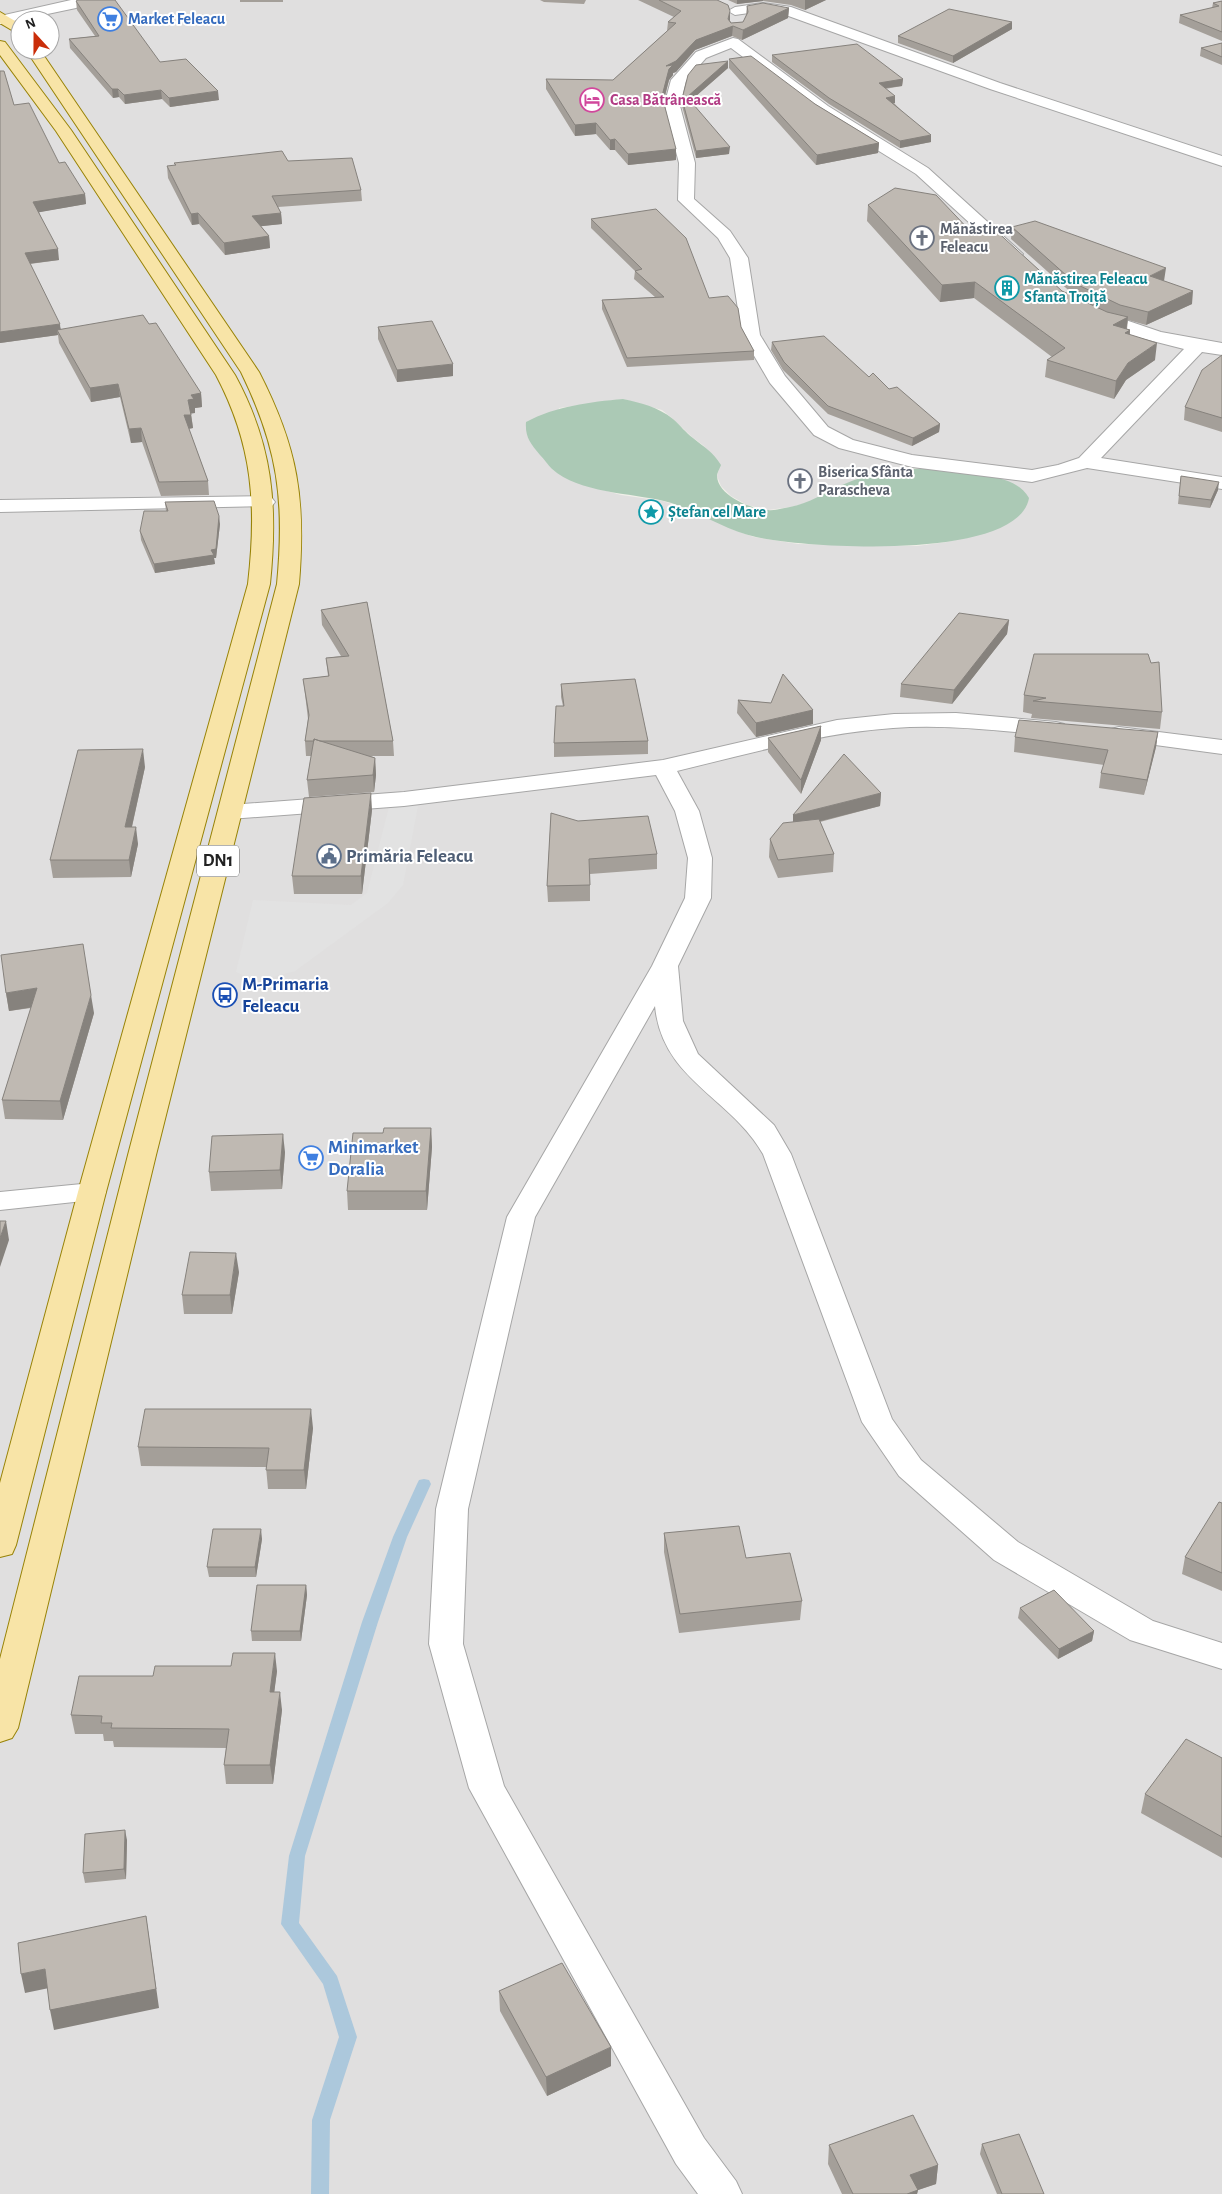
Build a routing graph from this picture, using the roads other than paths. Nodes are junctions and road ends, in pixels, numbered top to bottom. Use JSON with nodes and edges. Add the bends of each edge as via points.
{"nodes":[{"id":1,"x":84,"y":0,"type":"edge"},
{"id":2,"x":2,"y":12,"type":"edge"},
{"id":3,"x":732,"y":42,"type":"junction"},
{"id":4,"x":0,"y":45,"type":"edge"},
{"id":5,"x":40,"y":60,"type":"edge"},
{"id":6,"x":1222,"y":161,"type":"edge"},
{"id":7,"x":1026,"y":265,"type":"edge"},
{"id":8,"x":1076,"y":306,"type":"edge"},
{"id":9,"x":1197,"y":346,"type":"junction"},
{"id":10,"x":1222,"y":349,"type":"edge"},
{"id":11,"x":1086,"y":462,"type":"junction"},
{"id":12,"x":1222,"y":483,"type":"edge"},
{"id":13,"x":265,"y":502,"type":"junction"},
{"id":14,"x":0,"y":506,"type":"edge"},
{"id":15,"x":1222,"y":747,"type":"edge"},
{"id":16,"x":663,"y":767,"type":"junction"},
{"id":17,"x":230,"y":812,"type":"junction"},
{"id":18,"x":665,"y":966,"type":"junction"},
{"id":19,"x":92,"y":1192,"type":"junction"},
{"id":20,"x":0,"y":1201,"type":"edge"},
{"id":21,"x":0,"y":1544,"type":"edge"},
{"id":22,"x":1222,"y":1656,"type":"edge"},
{"id":23,"x":0,"y":1728,"type":"edge"},
{"id":24,"x":722,"y":2194,"type":"edge"}],
"edges":[{"from":1,"to":2,"type":"street","via":[[71,5]]},
{"from":3,"to":6,"type":"street","via":[[738,21],[729,8],[786,10],[995,86]]},
{"from":3,"to":7,"type":"street","via":[[822,109],[922,171]]},
{"from":3,"to":11,"type":"street","via":[[701,55],[679,80],[672,106],[687,163],[686,200],[724,235],[740,258],[752,335],[777,379],[808,416],[821,431],[846,444],[912,461],[1032,476]]},
{"from":4,"to":13,"type":"main road","number":"DN1","via":[[72,144],[225,374],[253,437]]},
{"from":5,"to":17,"type":"main road","number":"DN1","via":[[250,372],[275,424],[286,463],[292,501],[288,584]]},
{"from":8,"to":9,"type":"street","via":[[1112,324]]},
{"from":9,"to":10,"type":"street"},
{"from":9,"to":11,"type":"street"},
{"from":11,"to":12,"type":"street"},
{"from":13,"to":14,"type":"street"},
{"from":13,"to":19,"type":"main road","number":"DN1","via":[[259,584]]},
{"from":15,"to":16,"type":"street","via":[[1168,738],[956,720],[894,721],[837,727]]},
{"from":16,"to":17,"type":"street","via":[[404,799]]},
{"from":16,"to":18,"type":"street","via":[[687,811],[700,858],[698,898]]},
{"from":17,"to":23,"type":"main road","number":"DN1"},
{"from":18,"to":22,"type":"street","via":[[670,1021],[686,1058],[764,1130],[777,1154],[878,1422],[910,1468],[1006,1551],[1142,1631]]},
{"from":18,"to":24,"type":"street","via":[[521,1217],[452,1509],[446,1644],[487,1788],[690,2151]]},
{"from":19,"to":20,"type":"street"},
{"from":19,"to":21,"type":"main road","number":"DN1"}]}
